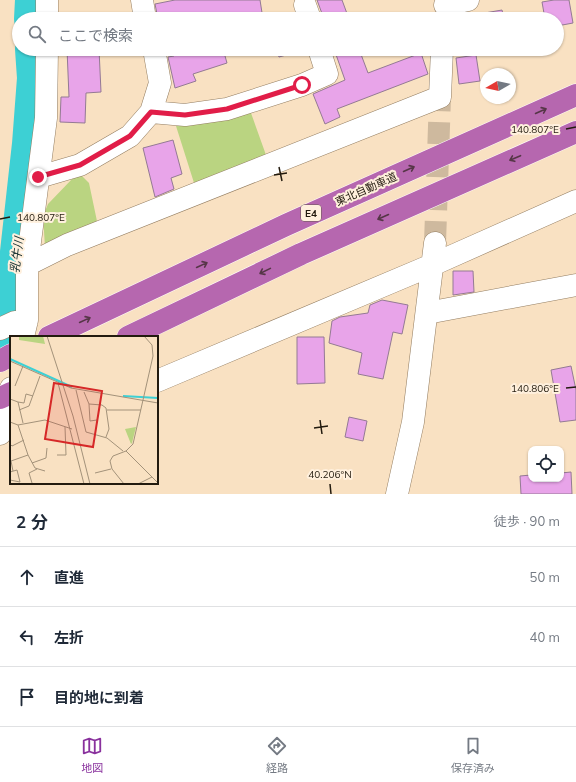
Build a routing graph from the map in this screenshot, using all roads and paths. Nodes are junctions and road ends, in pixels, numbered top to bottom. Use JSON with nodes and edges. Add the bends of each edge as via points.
{"nodes":[{"id":1,"x":47,"y":0,"type":"edge"},
{"id":2,"x":142,"y":0,"type":"edge"},
{"id":3,"x":468,"y":0,"type":"edge"},
{"id":4,"x":445,"y":8,"type":"edge"},
{"id":5,"x":47,"y":12,"type":"edge"},
{"id":6,"x":144,"y":12,"type":"edge"},
{"id":7,"x":47,"y":56,"type":"edge"},
{"id":8,"x":155,"y":56,"type":"edge"},
{"id":9,"x":321,"y":56,"type":"edge"},
{"id":10,"x":442,"y":56,"type":"edge"},
{"id":11,"x":576,"y":95,"type":"edge"},
{"id":12,"x":151,"y":112,"type":"junction"},
{"id":13,"x":576,"y":132,"type":"edge"},
{"id":14,"x":38,"y":177,"type":"junction"},
{"id":15,"x":576,"y":202,"type":"edge"},
{"id":16,"x":435,"y":243,"type":"tunnel mouth"},
{"id":17,"x":27,"y":265,"type":"junction"},
{"id":18,"x":432,"y":265,"type":"junction"},
{"id":19,"x":576,"y":285,"type":"edge"},
{"id":20,"x":427,"y":313,"type":"junction"},
{"id":21,"x":16,"y":327,"type":"edge"},
{"id":22,"x":51,"y":336,"type":"edge"},
{"id":23,"x":130,"y":336,"type":"edge"},
{"id":24,"x":10,"y":356,"type":"edge"},
{"id":25,"x":0,"y":361,"type":"edge"},
{"id":26,"x":158,"y":381,"type":"edge"},
{"id":27,"x":10,"y":392,"type":"edge"},
{"id":28,"x":10,"y":393,"type":"edge"},
{"id":29,"x":0,"y":398,"type":"edge"},
{"id":30,"x":0,"y":434,"type":"edge"},
{"id":31,"x":10,"y":443,"type":"edge"},
{"id":32,"x":0,"y":448,"type":"edge"},
{"id":33,"x":397,"y":494,"type":"edge"}],
"edges":[{"from":1,"to":5,"type":"street"},
{"from":2,"to":6,"type":"street"},
{"from":3,"to":4,"type":"street"},
{"from":7,"to":14,"type":"street","via":[[46,118]]},
{"from":8,"to":12,"type":"street","via":[[160,83]]},
{"from":9,"to":12,"type":"street","via":[[327,74],[302,85],[227,109],[185,115]]},
{"from":10,"to":17,"type":"street","via":[[440,97],[68,245]]},
{"from":22,"to":11,"type":"highway","name":"東北自動車道","number":"E4","one_way":true,"via":[[286,225]]},
{"from":12,"to":14,"type":"street","via":[[130,136],[80,165]]},
{"from":13,"to":23,"type":"highway","one_way":true,"via":[[301,254]]},
{"from":14,"to":17,"type":"street"},
{"from":15,"to":18,"type":"street"},
{"from":16,"to":18,"type":"street"},
{"from":17,"to":21,"type":"street"},
{"from":18,"to":20,"type":"street"},
{"from":18,"to":26,"type":"street"},
{"from":19,"to":20,"type":"street"},
{"from":20,"to":33,"type":"street","via":[[414,422]]},
{"from":24,"to":25,"type":"highway"},
{"from":27,"to":30,"type":"street"},
{"from":28,"to":29,"type":"highway","bridge":true},
{"from":31,"to":32,"type":"street"}]}
